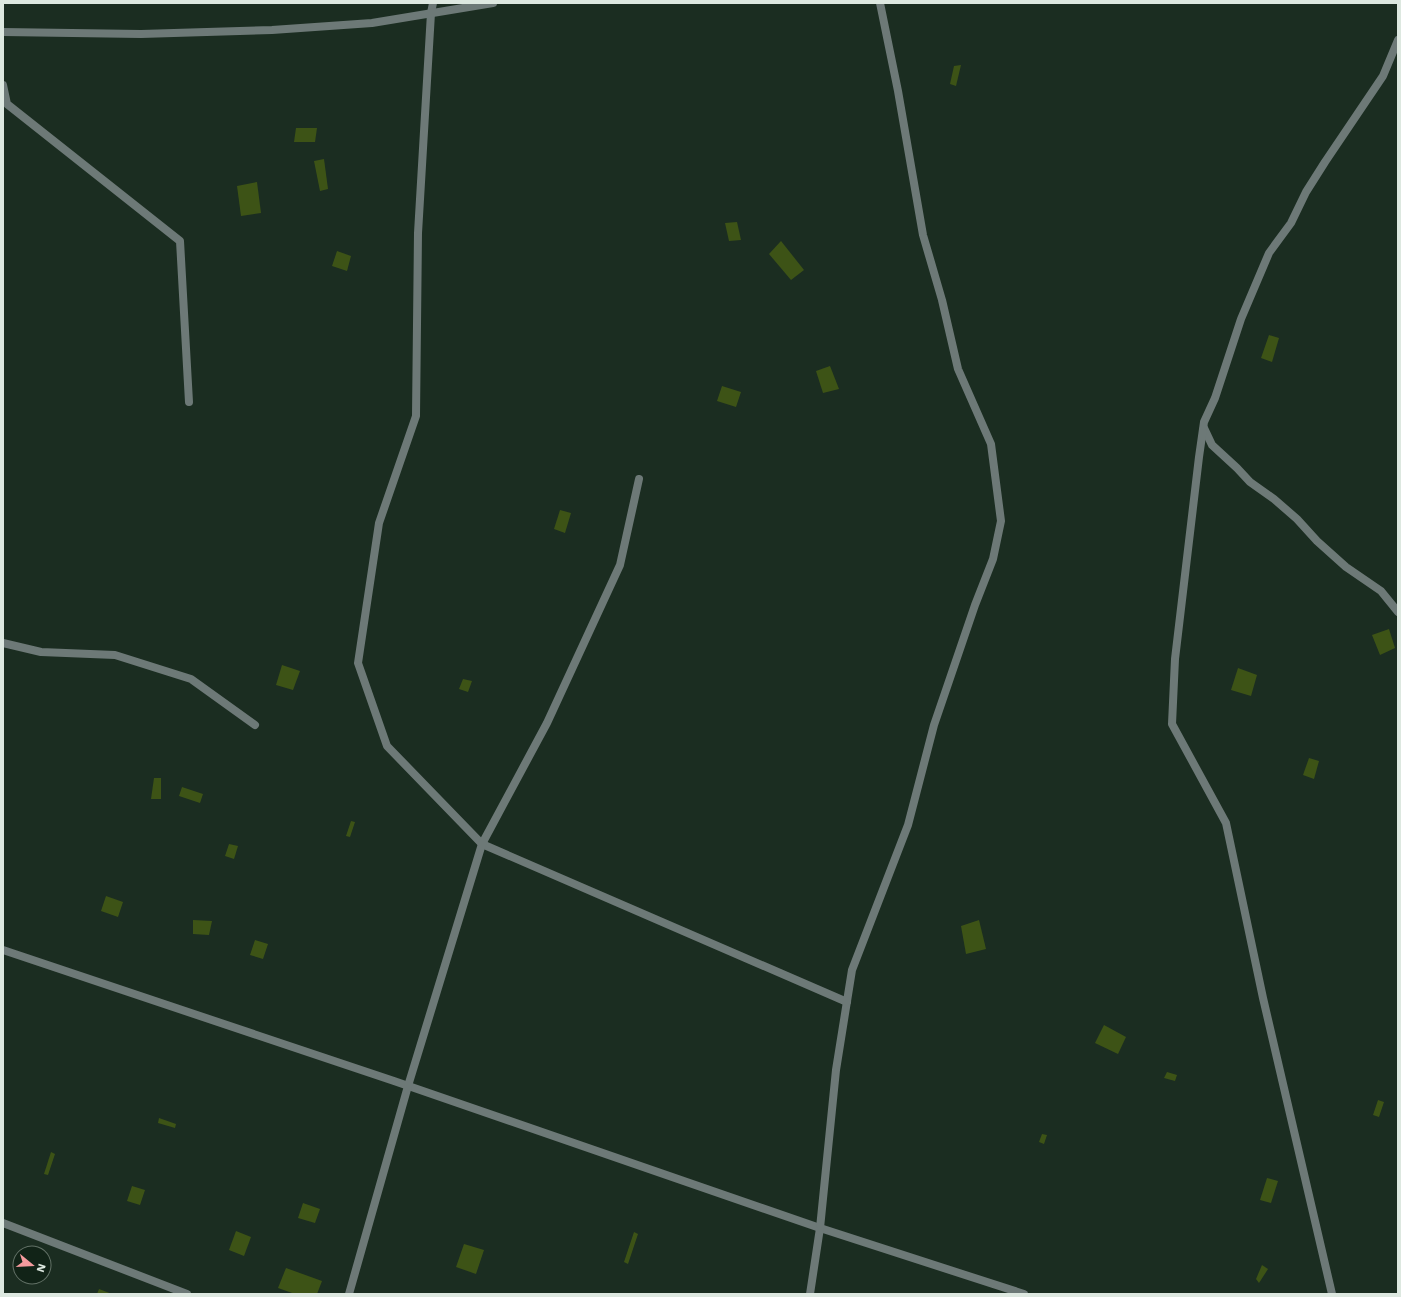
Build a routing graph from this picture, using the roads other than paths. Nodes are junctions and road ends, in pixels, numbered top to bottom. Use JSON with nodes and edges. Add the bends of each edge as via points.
{"nodes":[{"id":1,"x":433,"y":3,"type":"edge"},
{"id":2,"x":493,"y":3,"type":"edge"},
{"id":3,"x":880,"y":3,"type":"edge"},
{"id":4,"x":431,"y":13,"type":"junction"},
{"id":5,"x":3,"y":32,"type":"edge"},
{"id":6,"x":1398,"y":40,"type":"edge"},
{"id":7,"x":3,"y":85,"type":"edge"},
{"id":8,"x":188,"y":402,"type":"dead end"},
{"id":9,"x":1204,"y":428,"type":"junction"},
{"id":10,"x":638,"y":479,"type":"dead end"},
{"id":11,"x":1398,"y":612,"type":"edge"},
{"id":12,"x":3,"y":643,"type":"edge"},
{"id":13,"x":255,"y":725,"type":"dead end"},
{"id":14,"x":482,"y":844,"type":"junction"},
{"id":15,"x":3,"y":950,"type":"edge"},
{"id":16,"x":847,"y":1002,"type":"junction"},
{"id":17,"x":408,"y":1086,"type":"junction"},
{"id":18,"x":3,"y":1223,"type":"edge"},
{"id":19,"x":820,"y":1228,"type":"junction"},
{"id":20,"x":187,"y":1294,"type":"edge"},
{"id":21,"x":349,"y":1294,"type":"edge"},
{"id":22,"x":810,"y":1294,"type":"edge"},
{"id":23,"x":1024,"y":1294,"type":"edge"},
{"id":24,"x":1332,"y":1294,"type":"edge"}],
"edges":[{"from":1,"to":4,"type":"street"},
{"from":2,"to":4,"type":"street"},
{"from":3,"to":16,"type":"street","via":[[923,235],[958,369],[991,444],[1001,521],[993,559],[934,725],[908,825],[852,970]]},
{"from":4,"to":5,"type":"street","via":[[372,23],[272,30],[140,34]]},
{"from":4,"to":14,"type":"street","via":[[418,233],[416,416],[379,523],[358,663],[387,746]]},
{"from":6,"to":9,"type":"street","via":[[1383,76],[1325,162],[1290,223],[1269,253],[1241,319]]},
{"from":7,"to":8,"type":"street","via":[[6,104],[180,241]]},
{"from":9,"to":11,"type":"street","via":[[1212,445],[1250,482],[1286,509],[1346,567],[1381,591]]},
{"from":9,"to":24,"type":"street","via":[[1175,659],[1172,724],[1226,823],[1263,998]]},
{"from":10,"to":14,"type":"street","via":[[620,565],[547,723]]},
{"from":12,"to":13,"type":"street","via":[[41,652],[115,655],[184,677]]},
{"from":14,"to":16,"type":"street"},
{"from":14,"to":17,"type":"street"},
{"from":15,"to":17,"type":"street"},
{"from":16,"to":19,"type":"street","via":[[836,1070]]},
{"from":17,"to":19,"type":"street"},
{"from":17,"to":21,"type":"street"},
{"from":18,"to":20,"type":"street"},
{"from":19,"to":22,"type":"street"},
{"from":19,"to":23,"type":"street"}]}
